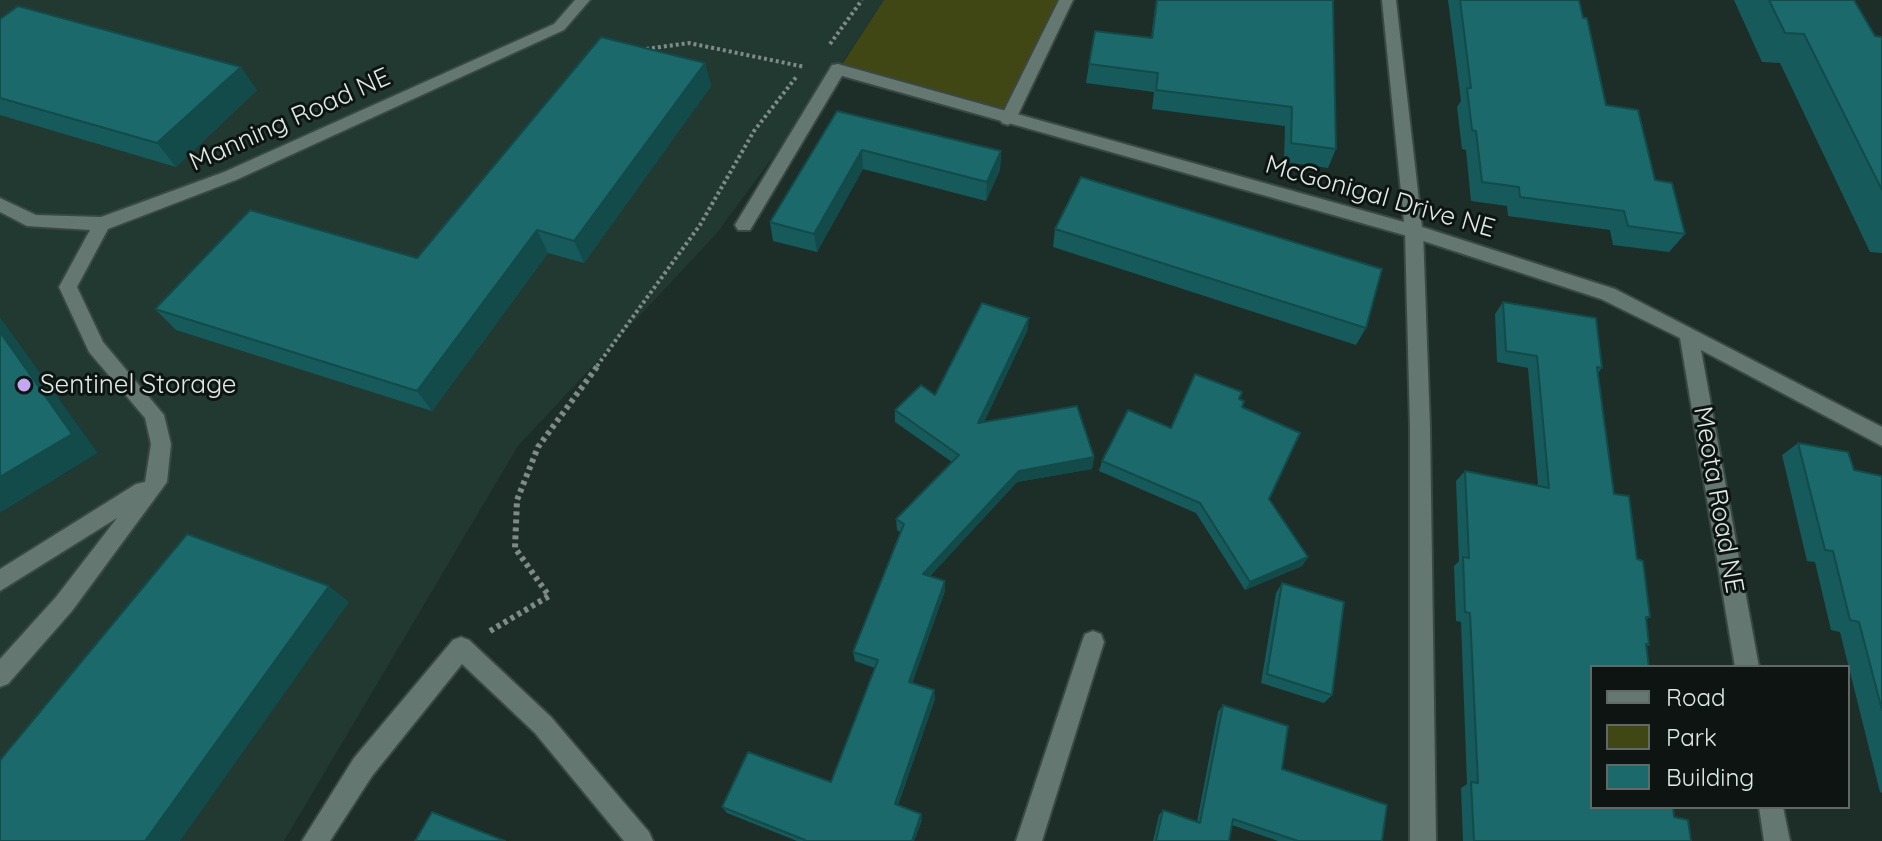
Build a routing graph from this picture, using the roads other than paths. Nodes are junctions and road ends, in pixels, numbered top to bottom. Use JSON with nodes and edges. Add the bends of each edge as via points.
{"nodes":[{"id":1,"x":583,"y":0,"type":"edge"},
{"id":2,"x":1066,"y":0,"type":"edge"},
{"id":3,"x":1389,"y":0,"type":"edge"},
{"id":4,"x":1008,"y":119,"type":"junction"},
{"id":5,"x":0,"y":204,"type":"edge"},
{"id":6,"x":102,"y":224,"type":"junction"},
{"id":7,"x":744,"y":225,"type":"dead end"},
{"id":8,"x":1414,"y":231,"type":"junction"},
{"id":9,"x":1689,"y":334,"type":"junction"},
{"id":10,"x":1882,"y":437,"type":"edge"},
{"id":11,"x":157,"y":482,"type":"junction"},
{"id":12,"x":0,"y":581,"type":"edge"},
{"id":13,"x":1093,"y":642,"type":"dead end"},
{"id":14,"x":1747,"y":665,"type":"edge"},
{"id":15,"x":0,"y":676,"type":"edge"},
{"id":16,"x":1771,"y":809,"type":"edge"},
{"id":17,"x":315,"y":841,"type":"edge"},
{"id":18,"x":640,"y":841,"type":"edge"},
{"id":19,"x":1029,"y":841,"type":"edge"},
{"id":20,"x":1423,"y":841,"type":"edge"},
{"id":21,"x":1777,"y":841,"type":"edge"}],
"edges":[{"from":1,"to":6,"type":"street","name":"Manning Road NE","via":[[559,27],[512,49],[230,176]]},
{"from":2,"to":4,"type":"street"},
{"from":3,"to":8,"type":"street"},
{"from":4,"to":7,"type":"street","name":"McGonigal Drive NE","via":[[838,69]]},
{"from":4,"to":8,"type":"street","name":"McGonigal Drive NE"},
{"from":5,"to":6,"type":"street","name":"Manning Road NE","via":[[33,221]]},
{"from":6,"to":11,"type":"street","via":[[68,287],[96,347],[154,415],[161,444]]},
{"from":8,"to":9,"type":"street","name":"McGonigal Drive NE","via":[[1608,294]]},
{"from":8,"to":20,"type":"street"},
{"from":9,"to":10,"type":"street","name":"McGonigal Drive NE"},
{"from":9,"to":14,"type":"street","name":"Meota Road NE"},
{"from":11,"to":12,"type":"street"},
{"from":11,"to":15,"type":"street","via":[[64,604]]},
{"from":13,"to":19,"type":"street"},
{"from":16,"to":21,"type":"street"},
{"from":17,"to":18,"type":"street","via":[[363,767],[461,648],[543,725]]}]}
